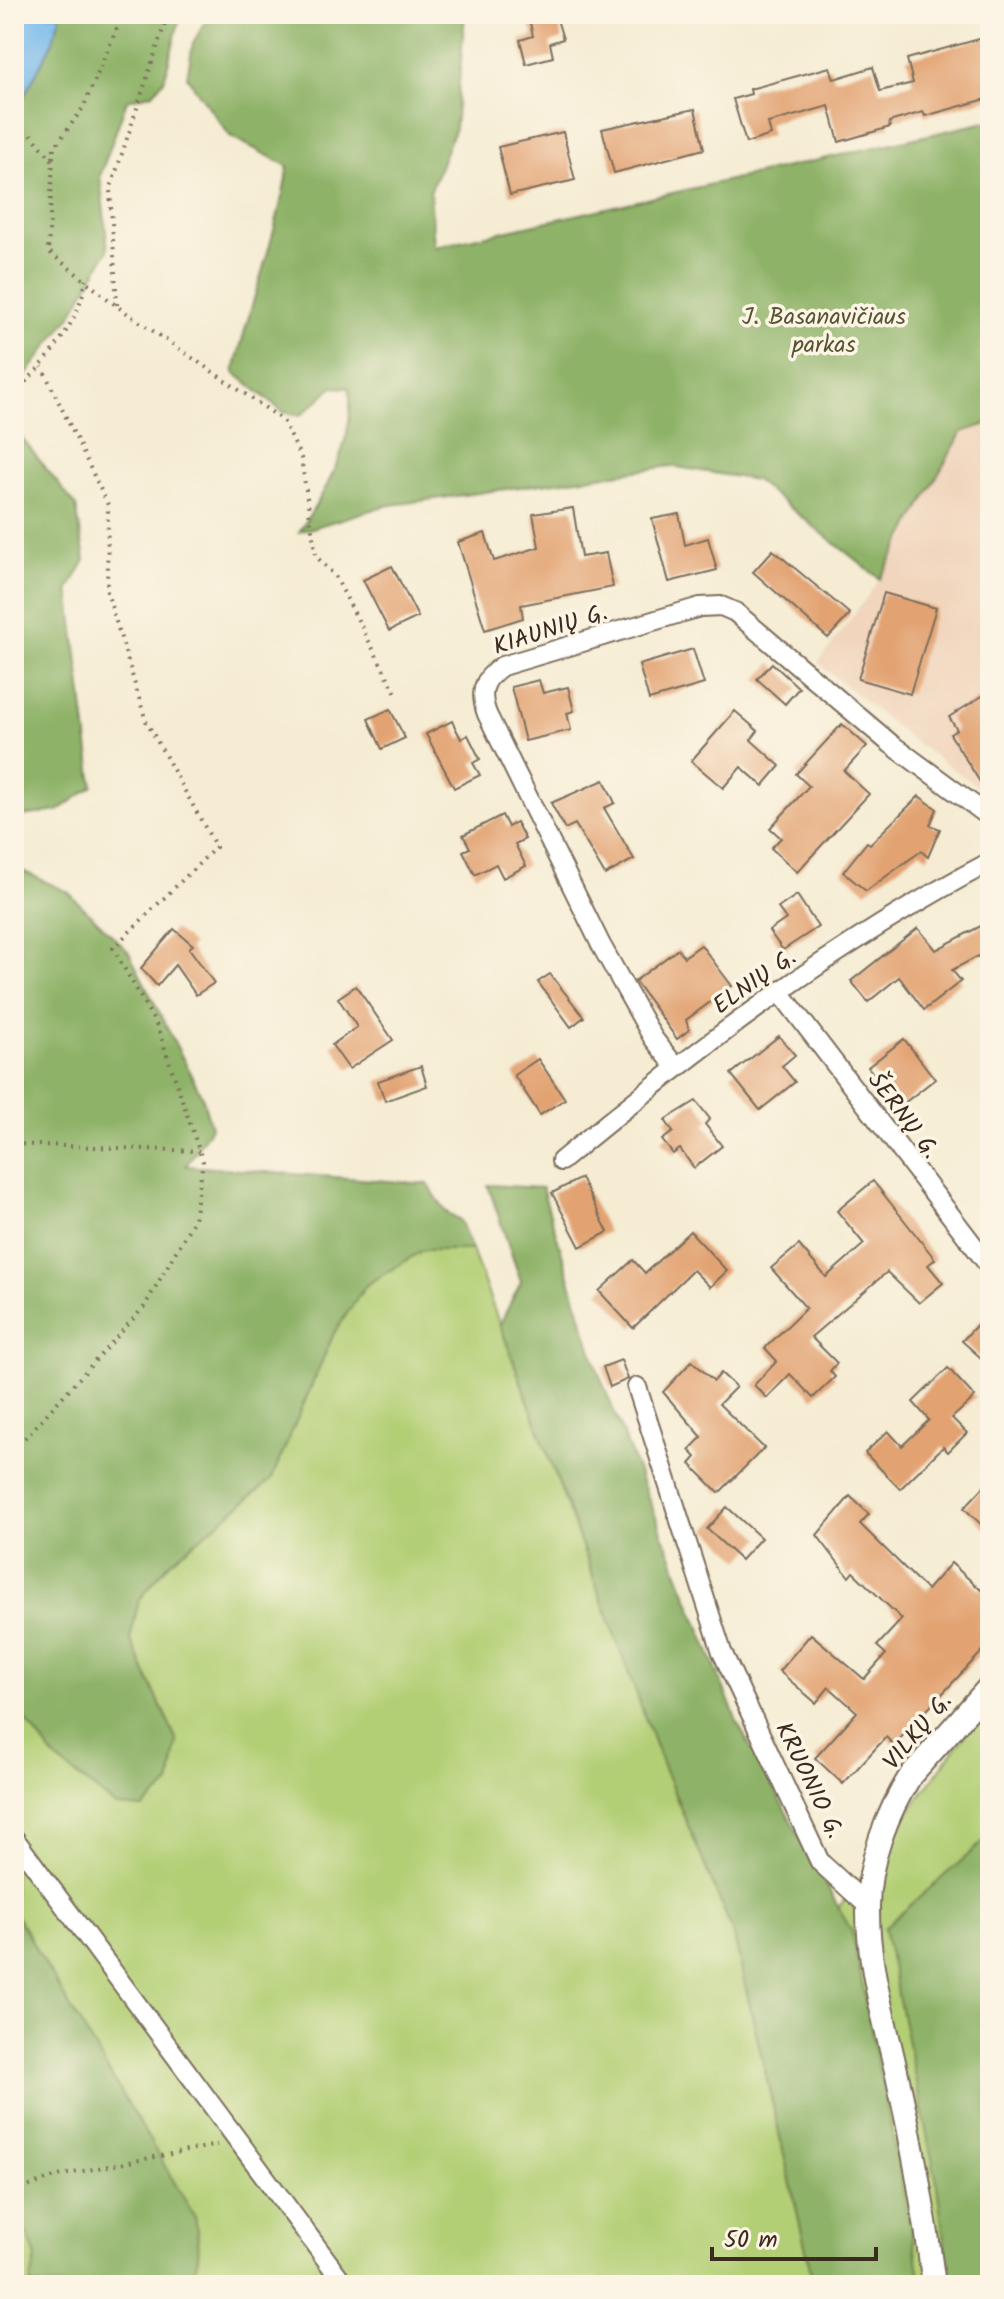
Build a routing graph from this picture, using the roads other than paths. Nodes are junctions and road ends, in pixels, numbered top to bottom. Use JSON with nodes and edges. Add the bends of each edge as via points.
{"nodes":[{"id":1,"x":990,"y":817,"type":"edge"},
{"id":2,"x":990,"y":862,"type":"edge"},
{"id":3,"x":780,"y":992,"type":"junction"},
{"id":4,"x":675,"y":1066,"type":"junction"},
{"id":5,"x":561,"y":1161,"type":"dead end"},
{"id":6,"x":990,"y":1267,"type":"edge"},
{"id":7,"x":637,"y":1387,"type":"dead end"},
{"id":8,"x":990,"y":1686,"type":"edge"},
{"id":9,"x":14,"y":1838,"type":"edge"},
{"id":10,"x":868,"y":1906,"type":"junction"},
{"id":11,"x":345,"y":2285,"type":"edge"},
{"id":12,"x":934,"y":2285,"type":"edge"}],
"edges":[{"from":1,"to":4,"type":"street","name":"KIAUNIŲ G.","via":[[721,606],[685,612],[491,673],[481,698],[487,714],[601,945],[653,1038]]},
{"from":2,"to":3,"type":"street","name":"ELNIŲ G.","via":[[888,920]]},
{"from":3,"to":4,"type":"street","name":"ELNIŲ G."},
{"from":3,"to":6,"type":"street","name":"ŠERNŲ G."},
{"from":4,"to":5,"type":"street","name":"ELNIŲ G."},
{"from":7,"to":10,"type":"street","name":"KRUONIO G.","via":[[722,1652],[820,1862]]},
{"from":8,"to":10,"type":"street","name":"VILKŲ G.","via":[[900,1792],[880,1843]]},
{"from":9,"to":11,"type":"street"},
{"from":10,"to":12,"type":"street","via":[[881,2000],[922,2185]]}]}
